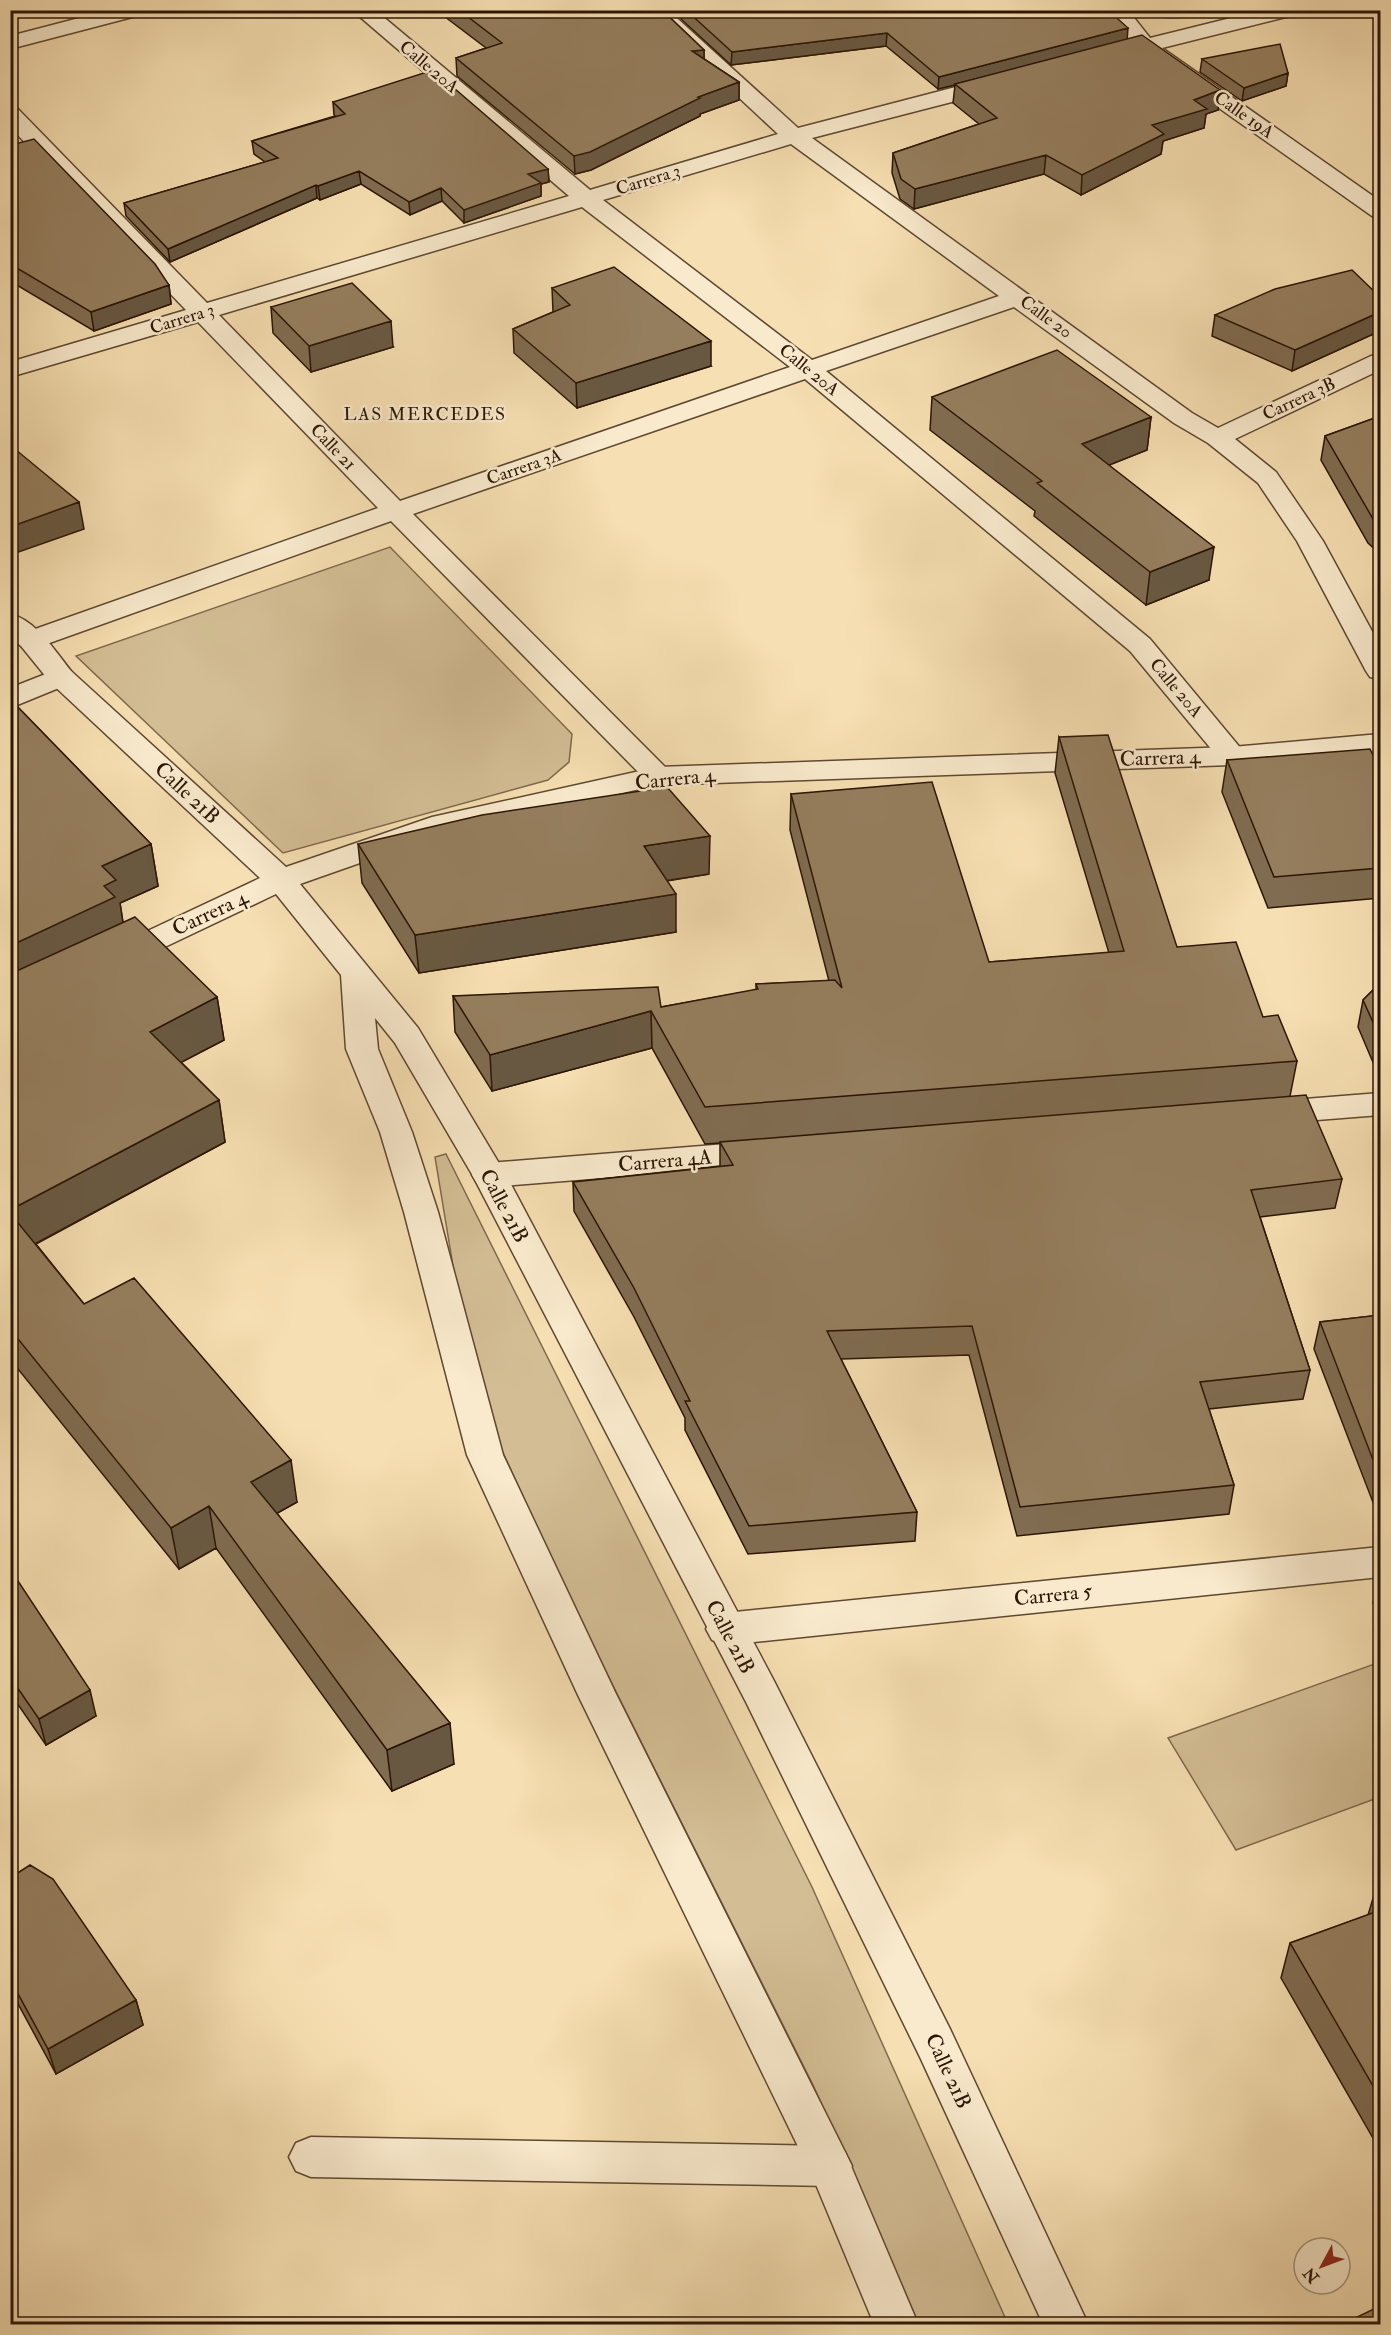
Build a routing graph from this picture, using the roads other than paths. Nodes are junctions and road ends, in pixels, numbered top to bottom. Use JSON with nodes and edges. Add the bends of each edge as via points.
{"nodes":[{"id":1,"x":137,"y":10,"type":"edge"},
{"id":2,"x":362,"y":10,"type":"edge"},
{"id":3,"x":655,"y":10,"type":"edge"},
{"id":4,"x":1117,"y":10,"type":"edge"},
{"id":5,"x":1291,"y":10,"type":"edge"},
{"id":6,"x":10,"y":43,"type":"edge"},
{"id":7,"x":1144,"y":45,"type":"junction"},
{"id":8,"x":1087,"y":60,"type":"edge"},
{"id":9,"x":1020,"y":77,"type":"edge"},
{"id":10,"x":10,"y":114,"type":"edge"},
{"id":11,"x":794,"y":136,"type":"junction"},
{"id":12,"x":587,"y":199,"type":"junction"},
{"id":13,"x":1380,"y":211,"type":"edge"},
{"id":14,"x":1019,"y":297,"type":"junction"},
{"id":15,"x":203,"y":313,"type":"junction"},
{"id":16,"x":1380,"y":361,"type":"edge"},
{"id":17,"x":808,"y":369,"type":"junction"},
{"id":18,"x":10,"y":370,"type":"edge"},
{"id":19,"x":1217,"y":438,"type":"junction"},
{"id":20,"x":395,"y":511,"type":"junction"},
{"id":21,"x":21,"y":631,"type":"edge"},
{"id":22,"x":1380,"y":671,"type":"edge"},
{"id":23,"x":61,"y":677,"type":"junction"},
{"id":24,"x":10,"y":699,"type":"edge"},
{"id":25,"x":1380,"y":743,"type":"edge"},
{"id":26,"x":1232,"y":756,"type":"junction"},
{"id":27,"x":658,"y":776,"type":"junction"},
{"id":28,"x":281,"y":879,"type":"junction"},
{"id":29,"x":356,"y":970,"type":"junction"},
{"id":30,"x":86,"y":972,"type":"edge"},
{"id":31,"x":1380,"y":1104,"type":"edge"},
{"id":32,"x":1238,"y":1115,"type":"edge"},
{"id":33,"x":798,"y":1150,"type":"edge"},
{"id":34,"x":489,"y":1175,"type":"junction"},
{"id":35,"x":1380,"y":1562,"type":"edge"},
{"id":36,"x":725,"y":1629,"type":"junction"},
{"id":37,"x":311,"y":2157,"type":"dead end"},
{"id":38,"x":830,"y":2166,"type":"junction"},
{"id":39,"x":896,"y":2325,"type":"edge"},
{"id":40,"x":1066,"y":2325,"type":"edge"}],
"edges":[{"from":1,"to":6,"type":"street"},
{"from":2,"to":12,"type":"street","name":"Calle 20A"},
{"from":3,"to":11,"type":"street","name":"Calle 20"},
{"from":4,"to":7,"type":"street","name":"Calle 19A"},
{"from":5,"to":7,"type":"street"},
{"from":7,"to":8,"type":"street"},
{"from":7,"to":13,"type":"street","name":"Calle 19A"},
{"from":9,"to":11,"type":"street","name":"Carrera 3"},
{"from":10,"to":15,"type":"street","name":"Calle 21"},
{"from":11,"to":12,"type":"street","name":"Carrera 3"},
{"from":11,"to":14,"type":"street","name":"Calle 20"},
{"from":12,"to":15,"type":"street","name":"Carrera 3"},
{"from":12,"to":17,"type":"street","name":"Calle 20A"},
{"from":14,"to":17,"type":"street","name":"Carrera 3A"},
{"from":14,"to":19,"type":"street","name":"Calle 20","via":[[1183,418]]},
{"from":15,"to":18,"type":"street","name":"Carrera 3"},
{"from":15,"to":20,"type":"street","name":"Calle 21"},
{"from":16,"to":19,"type":"street","name":"Carrera 3B"},
{"from":17,"to":20,"type":"street","name":"Carrera 3A"},
{"from":17,"to":26,"type":"street","name":"Calle 20A","via":[[1140,645]]},
{"from":19,"to":22,"type":"street","name":"Calle 20","via":[[1266,478],[1291,512]]},
{"from":20,"to":21,"type":"street","name":"Carrera 3A"},
{"from":20,"to":27,"type":"street","name":"Calle 21"},
{"from":21,"to":23,"type":"street","name":"Calle 21B"},
{"from":23,"to":24,"type":"street"},
{"from":23,"to":28,"type":"street","name":"Calle 21B"},
{"from":25,"to":26,"type":"street","name":"Carrera 4"},
{"from":26,"to":27,"type":"street","name":"Carrera 4"},
{"from":27,"to":28,"type":"street","name":"Carrera 4","via":[[442,824]]},
{"from":28,"to":29,"type":"street","name":"Calle 21B"},
{"from":28,"to":30,"type":"street","name":"Carrera 4"},
{"from":29,"to":34,"type":"street","name":"Calle 21B","via":[[406,1036]]},
{"from":29,"to":38,"type":"street","via":[[362,1048],[396,1132],[421,1212],[485,1455],[597,1695]]},
{"from":31,"to":32,"type":"street"},
{"from":33,"to":34,"type":"street","name":"Carrera 4A"},
{"from":34,"to":36,"type":"street","name":"Calle 21B"},
{"from":35,"to":36,"type":"street","name":"Carrera 5"},
{"from":36,"to":40,"type":"street","name":"Calle 21B","via":[[935,2043]]},
{"from":37,"to":38,"type":"street"},
{"from":38,"to":39,"type":"street"}]}
